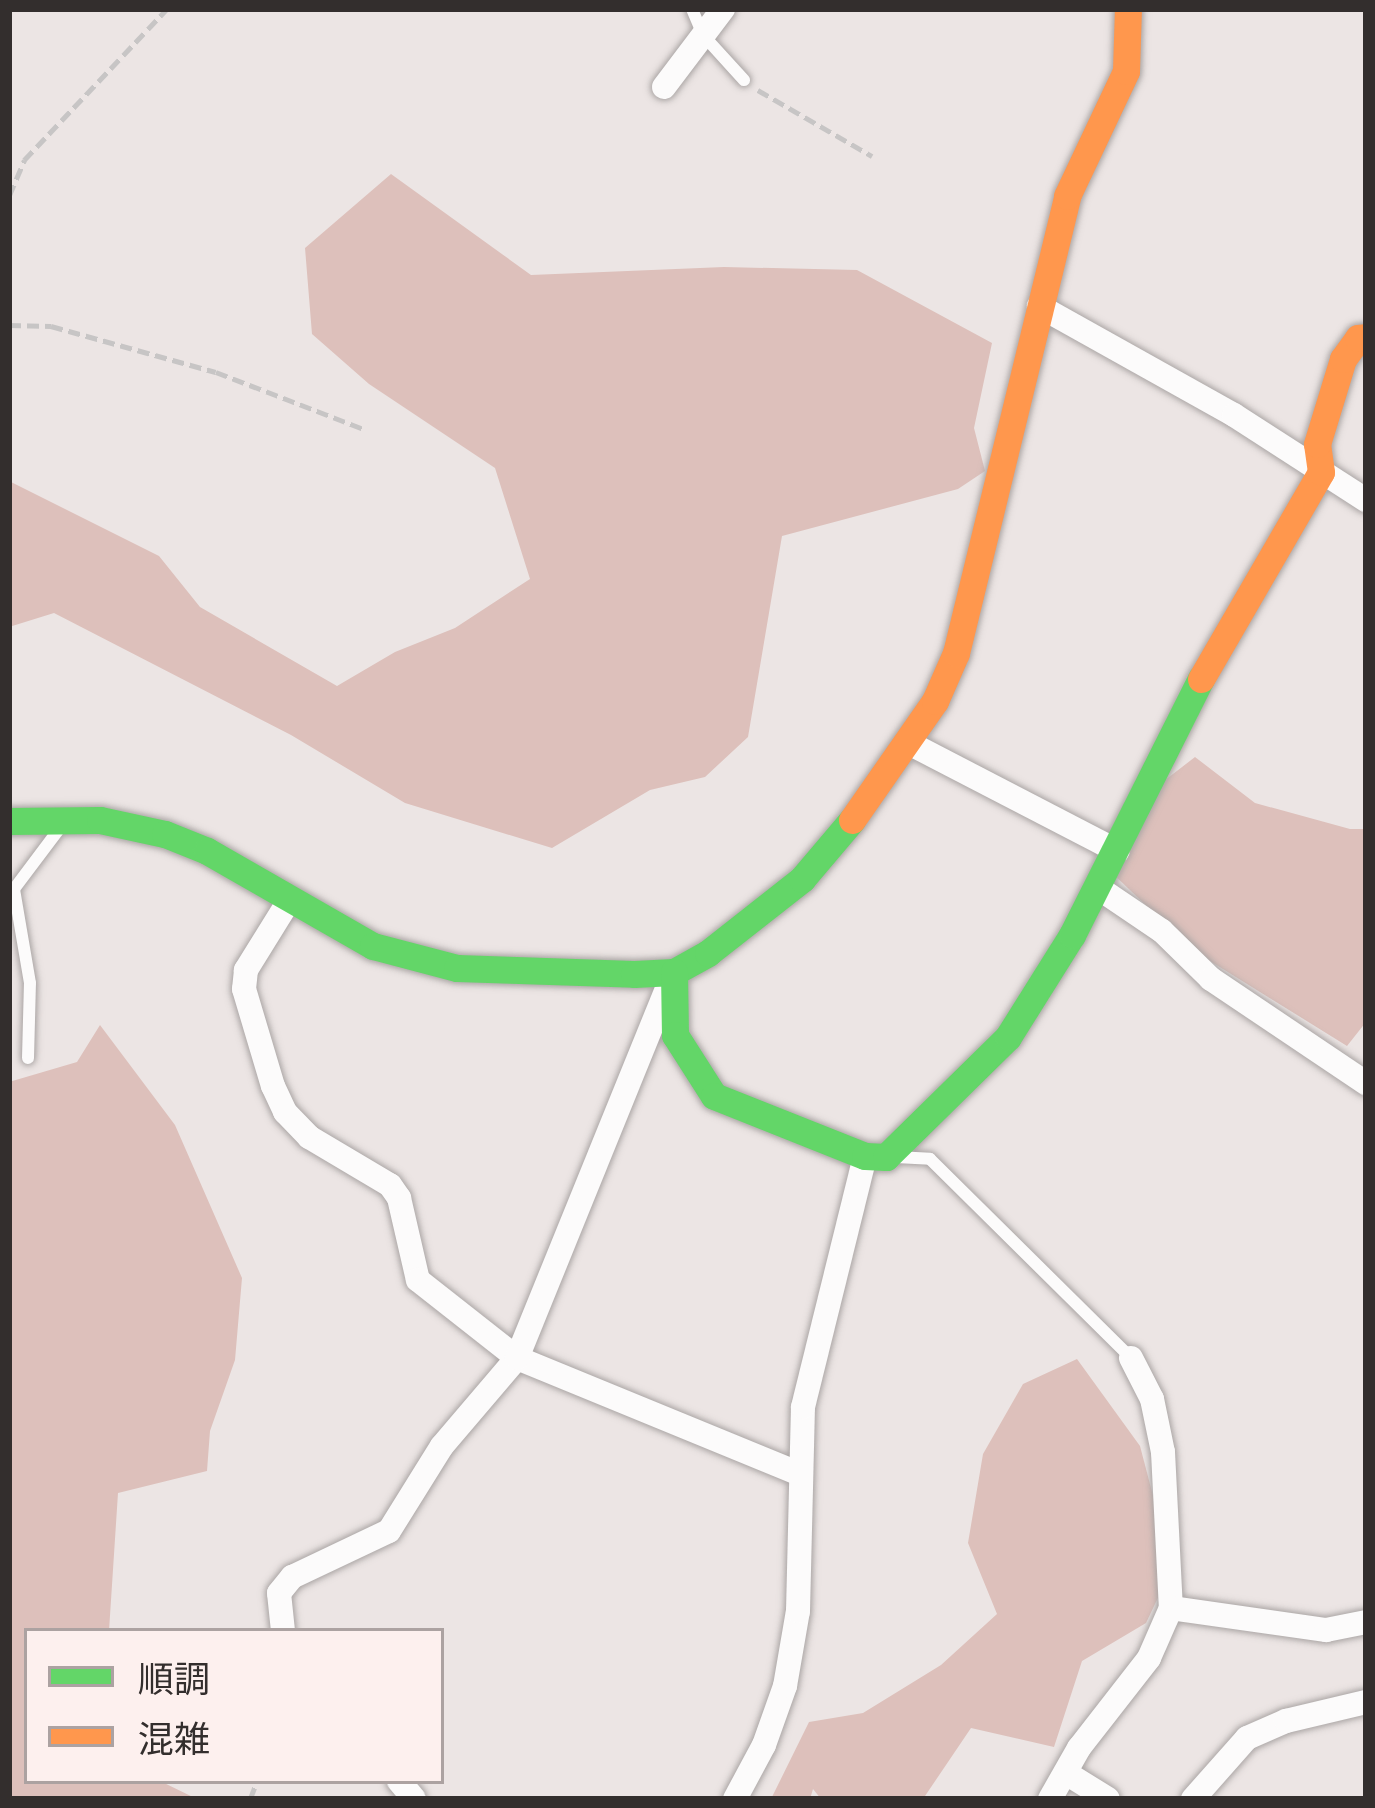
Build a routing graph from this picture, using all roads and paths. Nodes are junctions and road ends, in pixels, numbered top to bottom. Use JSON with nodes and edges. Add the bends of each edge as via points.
{"nodes":[{"id":1,"x":166,"y":9,"type":"edge"},
{"id":2,"x":692,"y":9,"type":"edge"},
{"id":3,"x":723,"y":9,"type":"edge"},
{"id":4,"x":1128,"y":9,"type":"edge"},
{"id":5,"x":703,"y":35,"type":"junction"},
{"id":6,"x":744,"y":80,"type":"joint"},
{"id":7,"x":664,"y":87,"type":"dead end"},
{"id":8,"x":872,"y":156,"type":"dead end"},
{"id":9,"x":9,"y":196,"type":"edge"},
{"id":10,"x":1039,"y":306,"type":"junction"},
{"id":11,"x":9,"y":325,"type":"edge"},
{"id":12,"x":1366,"y":337,"type":"edge"},
{"id":13,"x":364,"y":429,"type":"dead end"},
{"id":14,"x":1321,"y":472,"type":"junction"},
{"id":15,"x":1366,"y":500,"type":"edge"},
{"id":16,"x":908,"y":742,"type":"junction"},
{"id":17,"x":65,"y":820,"type":"junction"},
{"id":18,"x":9,"y":821,"type":"edge"},
{"id":19,"x":1117,"y":850,"type":"junction"},
{"id":20,"x":1097,"y":887,"type":"junction"},
{"id":21,"x":290,"y":899,"type":"junction"},
{"id":22,"x":674,"y":971,"type":"junction"},
{"id":23,"x":28,"y":1058,"type":"dead end"},
{"id":24,"x":1366,"y":1083,"type":"edge"},
{"id":25,"x":875,"y":1156,"type":"junction"},
{"id":26,"x":517,"y":1358,"type":"junction"},
{"id":27,"x":1131,"y":1358,"type":"joint"},
{"id":28,"x":798,"y":1473,"type":"junction"},
{"id":29,"x":1171,"y":1608,"type":"junction"},
{"id":30,"x":1366,"y":1622,"type":"edge"},
{"id":31,"x":284,"y":1628,"type":"edge"},
{"id":32,"x":1366,"y":1702,"type":"edge"},
{"id":33,"x":1066,"y":1773,"type":"junction"},
{"id":34,"x":735,"y":1799,"type":"edge"},
{"id":35,"x":1050,"y":1799,"type":"edge"},
{"id":36,"x":1108,"y":1799,"type":"edge"},
{"id":37,"x":1193,"y":1799,"type":"edge"}],
"edges":[{"from":1,"to":9,"type":"path","via":[[24,160]]},
{"from":2,"to":5,"type":"lane"},
{"from":3,"to":5,"type":"street"},
{"from":4,"to":10,"type":"street","via":[[1126,70],[1067,196]]},
{"from":5,"to":6,"type":"lane"},
{"from":5,"to":7,"type":"street"},
{"from":6,"to":8,"type":"path"},
{"from":10,"to":14,"type":"street"},
{"from":10,"to":16,"type":"street","via":[[956,653]]},
{"from":11,"to":13,"type":"path","via":[[51,326],[216,372]]},
{"from":12,"to":14,"type":"street","via":[[1343,359],[1317,444]]},
{"from":14,"to":15,"type":"street"},
{"from":14,"to":19,"type":"street","via":[[1220,642]]},
{"from":16,"to":19,"type":"street"},
{"from":16,"to":22,"type":"street","via":[[802,879]]},
{"from":17,"to":18,"type":"street"},
{"from":17,"to":21,"type":"street","via":[[165,835]]},
{"from":17,"to":23,"type":"lane","via":[[14,889],[30,983]]},
{"from":19,"to":20,"type":"street"},
{"from":20,"to":24,"type":"street","via":[[1211,979]]},
{"from":20,"to":25,"type":"street","via":[[1008,1037]]},
{"from":21,"to":22,"type":"street","via":[[374,946],[457,968]]},
{"from":21,"to":26,"type":"street","via":[[260,941],[244,988],[285,1112],[309,1137],[390,1185],[418,1280]]},
{"from":22,"to":25,"type":"street","via":[[675,1035],[714,1096]]},
{"from":22,"to":26,"type":"street"},
{"from":25,"to":27,"type":"lane","via":[[930,1159]]},
{"from":25,"to":28,"type":"street","via":[[803,1407]]},
{"from":26,"to":28,"type":"street"},
{"from":26,"to":31,"type":"street","via":[[442,1446],[389,1531],[292,1577],[279,1594]]},
{"from":27,"to":29,"type":"street","via":[[1152,1399],[1163,1452]]},
{"from":28,"to":34,"type":"street","via":[[798,1611],[785,1686]]},
{"from":29,"to":30,"type":"street","via":[[1326,1630]]},
{"from":29,"to":33,"type":"street","via":[[1149,1658]]},
{"from":32,"to":37,"type":"street","via":[[1247,1738]]},
{"from":33,"to":35,"type":"street"},
{"from":33,"to":36,"type":"street"}]}
